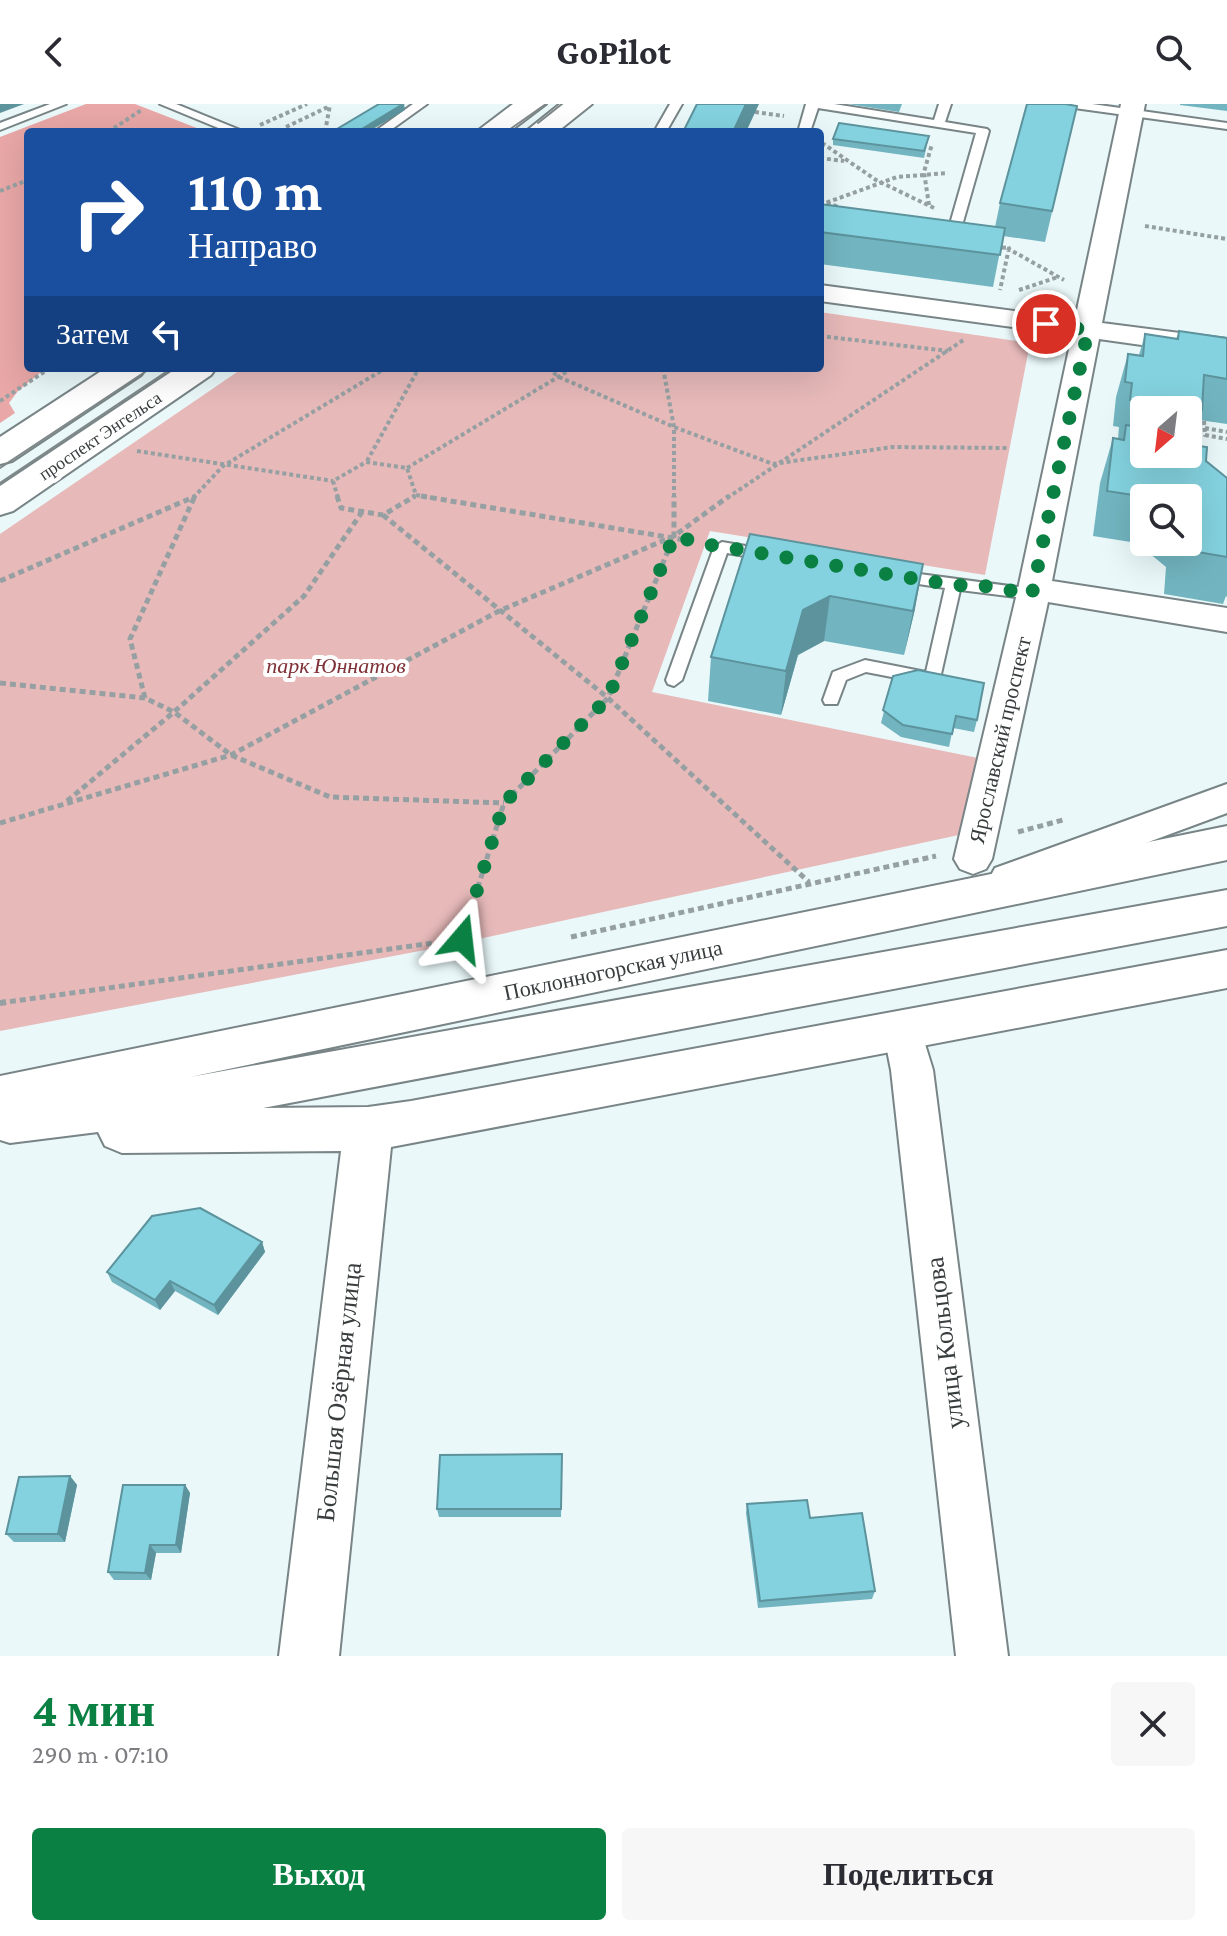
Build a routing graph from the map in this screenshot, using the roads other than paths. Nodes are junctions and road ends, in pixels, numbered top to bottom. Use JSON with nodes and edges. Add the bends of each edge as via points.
{"nodes":[{"id":1,"x":60,"y":104,"type":"edge"},
{"id":2,"x":166,"y":104,"type":"edge"},
{"id":3,"x":421,"y":104,"type":"edge"},
{"id":4,"x":532,"y":104,"type":"edge"},
{"id":5,"x":578,"y":104,"type":"edge"},
{"id":6,"x":676,"y":104,"type":"edge"},
{"id":7,"x":813,"y":104,"type":"edge"},
{"id":8,"x":945,"y":104,"type":"edge"},
{"id":9,"x":1067,"y":104,"type":"edge"},
{"id":10,"x":1132,"y":108,"type":"edge"},
{"id":11,"x":938,"y":124,"type":"junction"},
{"id":12,"x":1227,"y":126,"type":"edge"},
{"id":13,"x":0,"y":127,"type":"edge"},
{"id":14,"x":229,"y":128,"type":"edge"},
{"id":15,"x":386,"y":128,"type":"edge"},
{"id":16,"x":496,"y":128,"type":"edge"},
{"id":17,"x":545,"y":128,"type":"edge"},
{"id":18,"x":662,"y":128,"type":"edge"},
{"id":19,"x":805,"y":128,"type":"edge"},
{"id":20,"x":989,"y":245,"type":"edge"},
{"id":21,"x":824,"y":294,"type":"edge"},
{"id":22,"x":1088,"y":330,"type":"junction"},
{"id":23,"x":1227,"y":348,"type":"edge"},
{"id":24,"x":123,"y":372,"type":"edge"},
{"id":25,"x":193,"y":372,"type":"edge"},
{"id":26,"x":0,"y":453,"type":"edge"},
{"id":27,"x":0,"y":503,"type":"edge"},
{"id":28,"x":783,"y":557,"type":"edge"},
{"id":29,"x":876,"y":572,"type":"edge"},
{"id":30,"x":953,"y":585,"type":"junction"},
{"id":31,"x":1033,"y":592,"type":"junction"},
{"id":32,"x":1227,"y":620,"type":"edge"},
{"id":33,"x":674,"y":680,"type":"dead end"},
{"id":34,"x":831,"y":700,"type":"dead end"},
{"id":35,"x":1227,"y":798,"type":"edge"},
{"id":36,"x":1227,"y":843,"type":"edge"},
{"id":37,"x":963,"y":869,"type":"junction"},
{"id":38,"x":1227,"y":908,"type":"edge"},
{"id":39,"x":1227,"y":969,"type":"edge"},
{"id":40,"x":903,"y":1030,"type":"junction"},
{"id":41,"x":0,"y":1097,"type":"edge"},
{"id":42,"x":0,"y":1123,"type":"edge"},
{"id":43,"x":368,"y":1129,"type":"junction"},
{"id":44,"x":0,"y":1133,"type":"edge"},
{"id":45,"x":309,"y":1656,"type":"edge"},
{"id":46,"x":982,"y":1656,"type":"edge"}],
"edges":[{"from":1,"to":13,"type":"lane"},
{"from":2,"to":14,"type":"lane"},
{"from":3,"to":15,"type":"lane"},
{"from":4,"to":16,"type":"main road"},
{"from":5,"to":17,"type":"main road"},
{"from":6,"to":18,"type":"lane"},
{"from":7,"to":11,"type":"lane"},
{"from":7,"to":19,"type":"lane"},
{"from":8,"to":11,"type":"lane"},
{"from":9,"to":10,"type":"lane"},
{"from":10,"to":12,"type":"lane"},
{"from":10,"to":22,"type":"street","name":"Ярославский проспект"},
{"from":11,"to":20,"type":"lane","via":[[983,131],[952,238]]},
{"from":21,"to":22,"type":"street"},
{"from":22,"to":23,"type":"street"},
{"from":22,"to":31,"type":"street","name":"Ярославский проспект"},
{"from":24,"to":26,"type":"main road","name":"проспект Энгельса"},
{"from":25,"to":27,"type":"main road","name":"проспект Энгельса"},
{"from":28,"to":33,"type":"lane","via":[[722,547]]},
{"from":29,"to":30,"type":"lane"},
{"from":30,"to":31,"type":"lane"},
{"from":30,"to":34,"type":"lane","via":[[933,679],[865,666],[839,676]]},
{"from":31,"to":32,"type":"street"},
{"from":31,"to":37,"type":"street","name":"Ярославский проспект"},
{"from":35,"to":37,"type":"street"},
{"from":36,"to":37,"type":"main road","name":"Поклонногорская улица"},
{"from":37,"to":41,"type":"main road","name":"Поклонногорская улица"},
{"from":38,"to":42,"type":"main road","via":[[233,1093]]},
{"from":39,"to":40,"type":"main road"},
{"from":40,"to":43,"type":"main road"},
{"from":40,"to":46,"type":"street","name":"улица Кольцова"},
{"from":43,"to":44,"type":"main road"},
{"from":43,"to":45,"type":"main road","name":"Большая Озёрная улица"}]}
